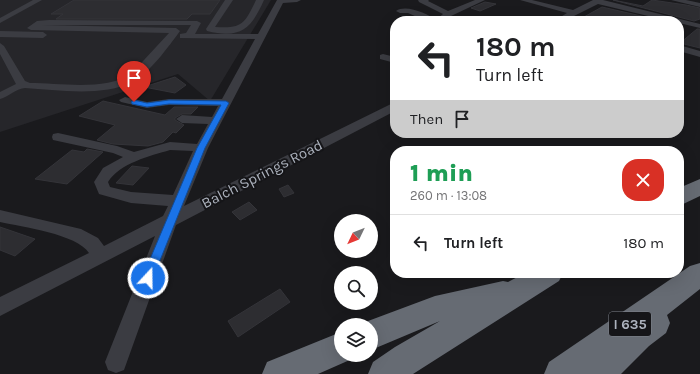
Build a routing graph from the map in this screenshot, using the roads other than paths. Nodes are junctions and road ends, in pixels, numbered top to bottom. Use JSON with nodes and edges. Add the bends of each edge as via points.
{"nodes":[{"id":1,"x":38,"y":0,"type":"edge"},
{"id":2,"x":229,"y":0,"type":"edge"},
{"id":3,"x":260,"y":0,"type":"edge"},
{"id":4,"x":281,"y":0,"type":"edge"},
{"id":5,"x":297,"y":0,"type":"edge"},
{"id":6,"x":425,"y":0,"type":"edge"},
{"id":7,"x":430,"y":0,"type":"edge"},
{"id":8,"x":481,"y":0,"type":"edge"},
{"id":9,"x":524,"y":0,"type":"edge"},
{"id":10,"x":675,"y":0,"type":"edge"},
{"id":11,"x":597,"y":1,"type":"edge"},
{"id":12,"x":700,"y":5,"type":"edge"},
{"id":13,"x":400,"y":11,"type":"dead end"},
{"id":14,"x":454,"y":11,"type":"junction"},
{"id":15,"x":574,"y":12,"type":"junction"},
{"id":16,"x":57,"y":15,"type":"dead end"},
{"id":17,"x":421,"y":16,"type":"edge"},
{"id":18,"x":447,"y":16,"type":"edge"},
{"id":19,"x":470,"y":16,"type":"dead end"},
{"id":20,"x":567,"y":16,"type":"edge"},
{"id":21,"x":659,"y":16,"type":"edge"},
{"id":22,"x":0,"y":21,"type":"edge"},
{"id":23,"x":250,"y":21,"type":"junction"},
{"id":24,"x":270,"y":21,"type":"junction"},
{"id":25,"x":684,"y":22,"type":"edge"},
{"id":26,"x":40,"y":23,"type":"junction"},
{"id":27,"x":700,"y":26,"type":"edge"},
{"id":28,"x":0,"y":34,"type":"edge"},
{"id":29,"x":172,"y":36,"type":"junction"},
{"id":30,"x":189,"y":36,"type":"junction"},
{"id":31,"x":262,"y":36,"type":"junction"},
{"id":32,"x":0,"y":46,"type":"edge"},
{"id":33,"x":684,"y":49,"type":"edge"},
{"id":34,"x":700,"y":54,"type":"edge"},
{"id":35,"x":383,"y":57,"type":"dead end"},
{"id":36,"x":390,"y":59,"type":"edge"},
{"id":37,"x":24,"y":84,"type":"junction"},
{"id":38,"x":0,"y":96,"type":"edge"},
{"id":39,"x":125,"y":100,"type":"dead end"},
{"id":40,"x":226,"y":103,"type":"junction"},
{"id":41,"x":390,"y":109,"type":"edge"},
{"id":42,"x":182,"y":119,"type":"dead end"},
{"id":43,"x":215,"y":122,"type":"junction"},
{"id":44,"x":58,"y":137,"type":"dead end"},
{"id":45,"x":201,"y":148,"type":"junction"},
{"id":46,"x":134,"y":157,"type":"junction"},
{"id":47,"x":700,"y":186,"type":"edge"},
{"id":48,"x":684,"y":195,"type":"edge"},
{"id":49,"x":178,"y":201,"type":"junction"},
{"id":50,"x":0,"y":216,"type":"edge"},
{"id":51,"x":169,"y":222,"type":"junction"},
{"id":52,"x":101,"y":256,"type":"junction"},
{"id":53,"x":700,"y":274,"type":"edge"},
{"id":54,"x":540,"y":278,"type":"edge"},
{"id":55,"x":700,"y":287,"type":"edge"},
{"id":56,"x":521,"y":289,"type":"junction"},
{"id":57,"x":0,"y":307,"type":"edge"},
{"id":58,"x":378,"y":332,"type":"edge"},
{"id":59,"x":334,"y":351,"type":"edge"},
{"id":60,"x":116,"y":362,"type":"dead end"},
{"id":61,"x":279,"y":374,"type":"edge"},
{"id":62,"x":384,"y":374,"type":"edge"},
{"id":63,"x":561,"y":374,"type":"edge"},
{"id":64,"x":597,"y":374,"type":"edge"}],
"edges":[{"from":1,"to":22,"type":"street"},
{"from":2,"to":23,"type":"street","via":[[210,29],[237,30],[244,28]]},
{"from":3,"to":23,"type":"street"},
{"from":4,"to":5,"type":"street"},
{"from":4,"to":24,"type":"street"},
{"from":6,"to":14,"type":"street","via":[[421,1]]},
{"from":7,"to":14,"type":"street"},
{"from":8,"to":14,"type":"street"},
{"from":9,"to":15,"type":"street"},
{"from":10,"to":12,"type":"street"},
{"from":11,"to":15,"type":"street"},
{"from":11,"to":21,"type":"street"},
{"from":13,"to":17,"type":"street","via":[[409,11]]},
{"from":14,"to":18,"type":"street"},
{"from":14,"to":19,"type":"street"},
{"from":15,"to":20,"type":"street"},
{"from":16,"to":26,"type":"street"},
{"from":23,"to":24,"type":"street"},
{"from":24,"to":31,"type":"street"},
{"from":25,"to":27,"type":"street"},
{"from":26,"to":29,"type":"street","via":[[31,28],[176,31]]},
{"from":26,"to":30,"type":"street","via":[[197,23]]},
{"from":28,"to":29,"type":"street"},
{"from":29,"to":30,"type":"street"},
{"from":29,"to":37,"type":"street","via":[[137,74],[128,80],[112,85]]},
{"from":30,"to":31,"type":"street"},
{"from":31,"to":40,"type":"street"},
{"from":32,"to":37,"type":"street","via":[[21,83]]},
{"from":33,"to":34,"type":"street"},
{"from":35,"to":36,"type":"street"},
{"from":37,"to":38,"type":"street"},
{"from":39,"to":40,"type":"street","via":[[147,105],[169,102]]},
{"from":40,"to":43,"type":"street"},
{"from":41,"to":51,"type":"street","name":"Balch Springs Road"},
{"from":42,"to":43,"type":"street"},
{"from":43,"to":45,"type":"street"},
{"from":44,"to":46,"type":"street","via":[[117,150]]},
{"from":45,"to":46,"type":"street","via":[[170,146]]},
{"from":45,"to":49,"type":"street"},
{"from":46,"to":49,"type":"street","via":[[108,171],[101,182],[104,190],[130,197]]},
{"from":47,"to":48,"type":"highway"},
{"from":49,"to":51,"type":"street"},
{"from":50,"to":52,"type":"street","via":[[75,234],[92,243]]},
{"from":51,"to":52,"type":"street","name":"Balch Springs Road"},
{"from":51,"to":60,"type":"street"},
{"from":52,"to":57,"type":"street","name":"Balch Springs Road"},
{"from":53,"to":63,"type":"highway","number":"I 635"},
{"from":54,"to":56,"type":"highway"},
{"from":55,"to":64,"type":"highway","via":[[638,335]]},
{"from":56,"to":58,"type":"highway","via":[[435,309]]},
{"from":56,"to":62,"type":"highway"},
{"from":59,"to":61,"type":"highway"}]}
